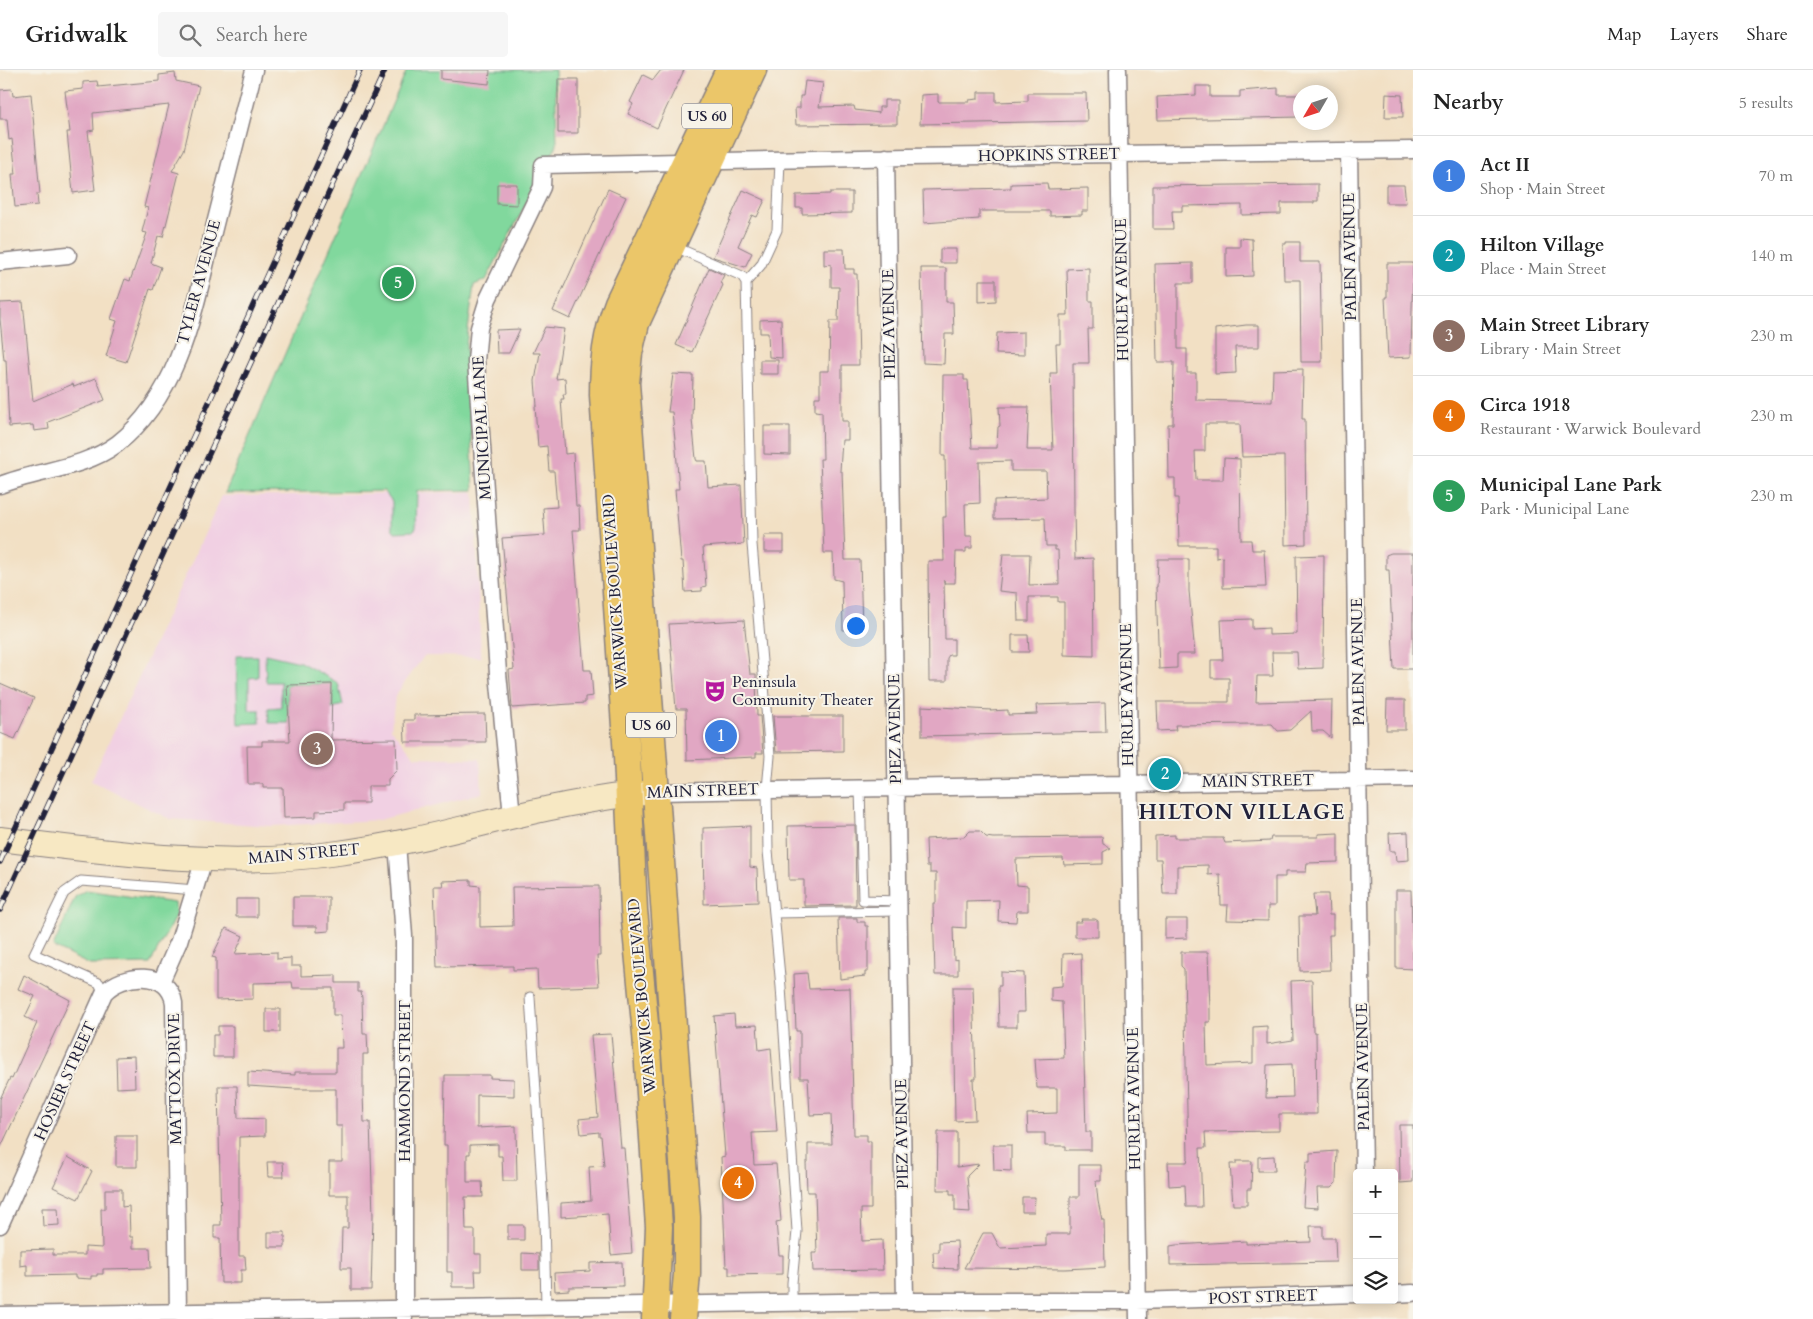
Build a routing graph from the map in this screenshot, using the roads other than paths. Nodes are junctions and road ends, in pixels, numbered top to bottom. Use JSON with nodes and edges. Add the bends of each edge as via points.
{"nodes":[{"id":1,"x":254,"y":70,"type":"edge"},
{"id":2,"x":729,"y":70,"type":"edge"},
{"id":3,"x":753,"y":70,"type":"edge"},
{"id":4,"x":1118,"y":70,"type":"edge"},
{"id":5,"x":1413,"y":150,"type":"edge"},
{"id":6,"x":1349,"y":151,"type":"junction"},
{"id":7,"x":1120,"y":154,"type":"junction"},
{"id":8,"x":886,"y":158,"type":"junction"},
{"id":9,"x":780,"y":161,"type":"junction"},
{"id":10,"x":697,"y":162,"type":"junction"},
{"id":11,"x":671,"y":245,"type":"junction"},
{"id":12,"x":68,"y":255,"type":"dead end"},
{"id":13,"x":0,"y":262,"type":"edge"},
{"id":14,"x":746,"y":282,"type":"junction"},
{"id":15,"x":0,"y":485,"type":"edge"},
{"id":16,"x":1413,"y":779,"type":"edge"},
{"id":17,"x":1360,"y":780,"type":"junction"},
{"id":18,"x":1129,"y":783,"type":"junction"},
{"id":19,"x":896,"y":787,"type":"junction"},
{"id":20,"x":860,"y":788,"type":"junction"},
{"id":21,"x":767,"y":789,"type":"junction"},
{"id":22,"x":656,"y":792,"type":"junction"},
{"id":23,"x":629,"y":794,"type":"junction"},
{"id":24,"x":512,"y":816,"type":"junction"},
{"id":25,"x":0,"y":839,"type":"edge"},
{"id":26,"x":397,"y":843,"type":"junction"},
{"id":27,"x":204,"y":859,"type":"junction"},
{"id":28,"x":196,"y":890,"type":"junction"},
{"id":29,"x":899,"y":906,"type":"junction"},
{"id":30,"x":774,"y":913,"type":"junction"},
{"id":31,"x":161,"y":982,"type":"junction"},
{"id":32,"x":104,"y":993,"type":"junction"},
{"id":33,"x":530,"y":997,"type":"dead end"},
{"id":34,"x":1364,"y":1169,"type":"edge"},
{"id":35,"x":0,"y":1225,"type":"edge"},
{"id":36,"x":1353,"y":1294,"type":"edge"},
{"id":37,"x":1398,"y":1294,"type":"edge"},
{"id":38,"x":1413,"y":1294,"type":"edge"},
{"id":39,"x":905,"y":1301,"type":"junction"},
{"id":40,"x":1137,"y":1301,"type":"junction"},
{"id":41,"x":792,"y":1302,"type":"junction"},
{"id":42,"x":546,"y":1306,"type":"junction"},
{"id":43,"x":684,"y":1311,"type":"edge"},
{"id":44,"x":178,"y":1312,"type":"junction"},
{"id":45,"x":656,"y":1312,"type":"edge"},
{"id":46,"x":0,"y":1314,"type":"edge"},
{"id":47,"x":404,"y":1314,"type":"edge"},
{"id":48,"x":1138,"y":1319,"type":"edge"}],
"edges":[{"from":1,"to":15,"type":"street","name":"TYLER AVENUE","via":[[188,332],[160,396],[138,424],[116,444],[95,456]]},
{"from":2,"to":10,"type":"main road","name":"WARWICK BOULEVARD","number":"US 60"},
{"from":3,"to":10,"type":"main road","name":"WARWICK BOULEVARD","number":"US 60"},
{"from":4,"to":7,"type":"street","name":"HURLEY AVENUE"},
{"from":5,"to":6,"type":"street","name":"HOPKINS STREET"},
{"from":6,"to":7,"type":"street","name":"HOPKINS STREET"},
{"from":6,"to":17,"type":"street","name":"PALEN AVENUE"},
{"from":7,"to":8,"type":"street","name":"HOPKINS STREET"},
{"from":7,"to":18,"type":"street","name":"HURLEY AVENUE"},
{"from":8,"to":9,"type":"street","name":"HOPKINS STREET"},
{"from":8,"to":19,"type":"street","name":"PIEZ AVENUE"},
{"from":9,"to":10,"type":"street","name":"HOPKINS STREET"},
{"from":9,"to":14,"type":"lane","via":[[777,230],[762,265]]},
{"from":10,"to":11,"type":"main road","name":"WARWICK BOULEVARD","number":"US 60"},
{"from":10,"to":23,"type":"main road","name":"WARWICK BOULEVARD","number":"US 60","via":[[618,304],[608,330],[604,363],[604,415]]},
{"from":10,"to":24,"type":"street","name":"MUNICIPAL LANE","via":[[543,166],[542,187],[488,299],[479,328],[476,361],[478,395]]},
{"from":11,"to":14,"type":"lane","via":[[742,276]]},
{"from":11,"to":22,"type":"main road","name":"WARWICK BOULEVARD","number":"US 60","via":[[636,323],[626,383]]},
{"from":12,"to":13,"type":"street"},
{"from":14,"to":21,"type":"lane","via":[[754,595],[766,696],[770,756]]},
{"from":16,"to":17,"type":"street","name":"MAIN STREET"},
{"from":17,"to":18,"type":"street","name":"MAIN STREET"},
{"from":17,"to":34,"type":"street","name":"PALEN AVENUE"},
{"from":18,"to":19,"type":"street","name":"MAIN STREET"},
{"from":18,"to":40,"type":"street","name":"HURLEY AVENUE"},
{"from":19,"to":20,"type":"street","name":"MAIN STREET"},
{"from":19,"to":29,"type":"street","name":"PIEZ AVENUE"},
{"from":20,"to":21,"type":"street","name":"MAIN STREET"},
{"from":20,"to":29,"type":"lane","via":[[863,900]]},
{"from":21,"to":22,"type":"street","name":"MAIN STREET"},
{"from":21,"to":30,"type":"lane"},
{"from":22,"to":23,"type":"main road","name":"MAIN STREET"},
{"from":22,"to":43,"type":"main road","name":"WARWICK BOULEVARD","number":"US 60","via":[[687,1216]]},
{"from":23,"to":24,"type":"main road","name":"MAIN STREET"},
{"from":23,"to":45,"type":"main road","name":"WARWICK BOULEVARD","number":"US 60","via":[[634,910],[659,1227]]},
{"from":24,"to":26,"type":"main road","name":"MAIN STREET"},
{"from":25,"to":27,"type":"main road","name":"MAIN STREET","via":[[113,853]]},
{"from":26,"to":27,"type":"main road","name":"MAIN STREET","via":[[294,858]]},
{"from":26,"to":47,"type":"street","name":"HAMMOND STREET","via":[[404,936]]},
{"from":27,"to":28,"type":"street"},
{"from":28,"to":31,"type":"street"},
{"from":28,"to":32,"type":"lane","via":[[81,881],[64,893],[34,954],[99,983]]},
{"from":29,"to":30,"type":"lane"},
{"from":29,"to":39,"type":"street","name":"PIEZ AVENUE"},
{"from":30,"to":41,"type":"lane","via":[[797,1222]]},
{"from":31,"to":32,"type":"street","via":[[122,979]]},
{"from":31,"to":44,"type":"street","name":"MATTOX DRIVE","via":[[168,988],[174,1003]]},
{"from":32,"to":35,"type":"street","name":"HOSIER STREET"},
{"from":33,"to":42,"type":"lane","via":[[544,1218]]},
{"from":36,"to":40,"type":"street","name":"POST STREET"},
{"from":37,"to":38,"type":"street"},
{"from":39,"to":40,"type":"street","name":"POST STREET"},
{"from":39,"to":41,"type":"street","name":"POST STREET"},
{"from":40,"to":48,"type":"street","name":"HURLEY AVENUE"},
{"from":41,"to":43,"type":"street","name":"POST STREET"},
{"from":42,"to":45,"type":"street","name":"POST STREET"},
{"from":42,"to":47,"type":"street","name":"POST STREET"},
{"from":43,"to":45,"type":"street","name":"POST STREET"},
{"from":44,"to":46,"type":"street","name":"POST STREET"},
{"from":44,"to":47,"type":"street","name":"POST STREET"}]}
